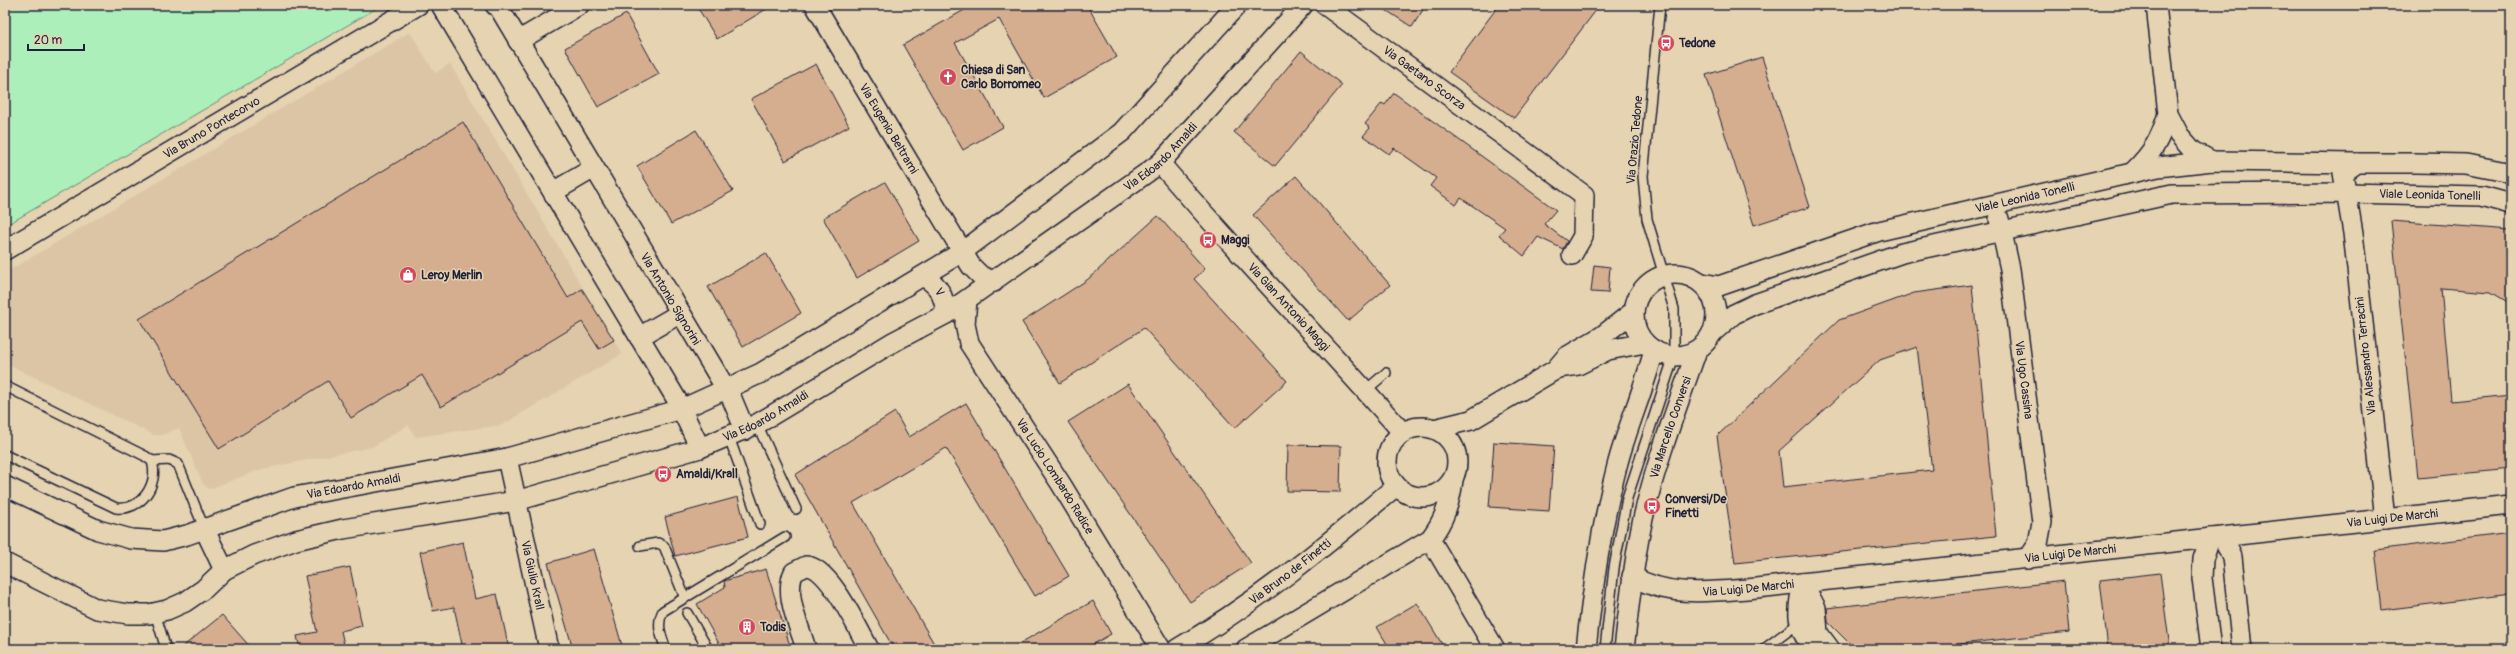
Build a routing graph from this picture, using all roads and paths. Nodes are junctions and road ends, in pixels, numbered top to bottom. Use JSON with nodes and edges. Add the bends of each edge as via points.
{"nodes":[{"id":1,"x":418,"y":5,"type":"edge"},
{"id":2,"x":442,"y":5,"type":"edge"},
{"id":3,"x":495,"y":5,"type":"edge"},
{"id":4,"x":579,"y":5,"type":"edge"},
{"id":5,"x":815,"y":5,"type":"edge"},
{"id":6,"x":1237,"y":5,"type":"edge"},
{"id":7,"x":1303,"y":5,"type":"edge"},
{"id":8,"x":1325,"y":5,"type":"edge"},
{"id":9,"x":1660,"y":5,"type":"edge"},
{"id":10,"x":2156,"y":5,"type":"edge"},
{"id":11,"x":518,"y":41,"type":"junction"},
{"id":12,"x":2168,"y":114,"type":"junction"},
{"id":13,"x":2212,"y":161,"type":"junction"},
{"id":14,"x":1160,"y":162,"type":"junction"},
{"id":15,"x":2357,"y":163,"type":"junction"},
{"id":16,"x":594,"y":168,"type":"junction"},
{"id":17,"x":2134,"y":172,"type":"junction"},
{"id":18,"x":2511,"y":173,"type":"edge"},
{"id":19,"x":553,"y":192,"type":"junction"},
{"id":20,"x":2347,"y":192,"type":"junction"},
{"id":21,"x":2007,"y":200,"type":"junction"},
{"id":22,"x":2511,"y":204,"type":"edge"},
{"id":23,"x":2000,"y":231,"type":"junction"},
{"id":24,"x":5,"y":250,"type":"edge"},
{"id":25,"x":962,"y":252,"type":"junction"},
{"id":26,"x":1572,"y":255,"type":"dead end"},
{"id":27,"x":1664,"y":275,"type":"junction"},
{"id":28,"x":924,"y":277,"type":"junction"},
{"id":29,"x":994,"y":282,"type":"junction"},
{"id":30,"x":1702,"y":283,"type":"junction"},
{"id":31,"x":967,"y":300,"type":"junction"},
{"id":32,"x":1634,"y":311,"type":"junction"},
{"id":33,"x":679,"y":314,"type":"junction"},
{"id":34,"x":946,"y":314,"type":"junction"},
{"id":35,"x":1712,"y":333,"type":"junction"},
{"id":36,"x":639,"y":337,"type":"junction"},
{"id":37,"x":1649,"y":347,"type":"junction"},
{"id":38,"x":1697,"y":350,"type":"junction"},
{"id":39,"x":1674,"y":356,"type":"junction"},
{"id":40,"x":1558,"y":368,"type":"junction"},
{"id":41,"x":1386,"y":373,"type":"dead end"},
{"id":42,"x":5,"y":386,"type":"edge"},
{"id":43,"x":726,"y":390,"type":"junction"},
{"id":44,"x":1366,"y":390,"type":"junction"},
{"id":45,"x":682,"y":409,"type":"junction"},
{"id":46,"x":1471,"y":420,"type":"junction"},
{"id":47,"x":1434,"y":429,"type":"junction"},
{"id":48,"x":744,"y":430,"type":"junction"},
{"id":49,"x":1403,"y":433,"type":"junction"},
{"id":50,"x":700,"y":448,"type":"junction"},
{"id":51,"x":1455,"y":448,"type":"junction"},
{"id":52,"x":5,"y":455,"type":"edge"},
{"id":53,"x":507,"y":458,"type":"junction"},
{"id":54,"x":152,"y":461,"type":"junction"},
{"id":55,"x":1453,"y":480,"type":"junction"},
{"id":56,"x":5,"y":486,"type":"edge"},
{"id":57,"x":1396,"y":486,"type":"junction"},
{"id":58,"x":516,"y":501,"type":"junction"},
{"id":59,"x":2511,"y":505,"type":"edge"},
{"id":60,"x":796,"y":509,"type":"dead end"},
{"id":61,"x":2385,"y":519,"type":"junction"},
{"id":62,"x":760,"y":524,"type":"dead end"},
{"id":63,"x":204,"y":528,"type":"junction"},
{"id":64,"x":785,"y":537,"type":"dead end"},
{"id":65,"x":2216,"y":538,"type":"junction"},
{"id":66,"x":1430,"y":539,"type":"junction"},
{"id":67,"x":640,"y":546,"type":"dead end"},
{"id":68,"x":2028,"y":560,"type":"junction"},
{"id":69,"x":5,"y":563,"type":"edge"},
{"id":70,"x":224,"y":570,"type":"junction"},
{"id":71,"x":1632,"y":576,"type":"junction"},
{"id":72,"x":1803,"y":583,"type":"junction"},
{"id":73,"x":685,"y":598,"type":"junction"},
{"id":74,"x":155,"y":613,"type":"junction"},
{"id":75,"x":687,"y":613,"type":"dead end"},
{"id":76,"x":1799,"y":623,"type":"junction"},
{"id":77,"x":166,"y":649,"type":"edge"},
{"id":78,"x":549,"y":649,"type":"edge"},
{"id":79,"x":666,"y":649,"type":"edge"},
{"id":80,"x":708,"y":649,"type":"edge"},
{"id":81,"x":806,"y":649,"type":"edge"},
{"id":82,"x":869,"y":649,"type":"edge"},
{"id":83,"x":1161,"y":649,"type":"edge"},
{"id":84,"x":1178,"y":649,"type":"edge"},
{"id":85,"x":1246,"y":649,"type":"edge"},
{"id":86,"x":1495,"y":649,"type":"edge"},
{"id":87,"x":1586,"y":649,"type":"edge"},
{"id":88,"x":1605,"y":649,"type":"edge"},
{"id":89,"x":1624,"y":649,"type":"edge"},
{"id":90,"x":1764,"y":649,"type":"edge"},
{"id":91,"x":1814,"y":649,"type":"edge"},
{"id":92,"x":1830,"y":649,"type":"edge"},
{"id":93,"x":2211,"y":649,"type":"edge"},
{"id":94,"x":2242,"y":649,"type":"edge"}],
"edges":[{"from":1,"to":24,"type":"street","name":"Via Bruno Pontecorvo"},
{"from":2,"to":19,"type":"street"},
{"from":3,"to":11,"type":"street","name":"Via Antonio Signorini"},
{"from":4,"to":11,"type":"street"},
{"from":5,"to":25,"type":"street","name":"Via Eugenio Beltrami"},
{"from":6,"to":25,"type":"street","name":"Via Edoardo Amaldi","via":[[1122,132]]},
{"from":7,"to":14,"type":"street","name":"Via Edoardo Amaldi"},
{"from":8,"to":26,"type":"street","name":"Via Gaetano Scorza","via":[[1584,195],[1583,236]]},
{"from":9,"to":27,"type":"lane","name":"Via Orazio Tedone","via":[[1643,189],[1646,219]]},
{"from":10,"to":12,"type":"street"},
{"from":11,"to":16,"type":"street","name":"Via Antonio Signorini"},
{"from":12,"to":13,"type":"street","via":[[2179,135],[2193,151]]},
{"from":12,"to":17,"type":"street","via":[[2160,139]]},
{"from":13,"to":15,"type":"street","name":"Viale Leonida Tonelli"},
{"from":13,"to":17,"type":"street","name":"Viale Leonida Tonelli"},
{"from":14,"to":29,"type":"street","name":"Via Edoardo Amaldi"},
{"from":14,"to":44,"type":"street","name":"Via Gian Antonio Maggi","via":[[1206,217]]},
{"from":15,"to":18,"type":"street","name":"Viale Leonida Tonelli","via":[[2466,164]]},
{"from":15,"to":20,"type":"street","via":[[2344,173]]},
{"from":16,"to":19,"type":"street"},
{"from":16,"to":33,"type":"street","name":"Via Antonio Signorini"},
{"from":17,"to":21,"type":"street","name":"Viale Leonida Tonelli"},
{"from":19,"to":36,"type":"street"},
{"from":20,"to":22,"type":"street","name":"Viale Leonida Tonelli","via":[[2481,196]]},
{"from":20,"to":23,"type":"street","name":"Viale Leonida Tonelli","via":[[2172,194]]},
{"from":20,"to":61,"type":"street","name":"Via Alessandro Terracini"},
{"from":21,"to":23,"type":"street","name":"Via Ugo Cassina","via":[[1998,214]]},
{"from":21,"to":30,"type":"street","name":"Viale Leonida Tonelli","via":[[1878,231],[1719,286]]},
{"from":23,"to":35,"type":"street","name":"Viale Leonida Tonelli","via":[[1902,253],[1755,304],[1734,314]]},
{"from":23,"to":68,"type":"street","name":"Via Ugo Cassina","via":[[2010,269],[2042,522],[2038,544]]},
{"from":25,"to":28,"type":"street","name":"Via Edoardo Amaldi"},
{"from":25,"to":29,"type":"street","via":[[973,269]]},
{"from":27,"to":30,"type":"street","name":"Viale Leonida Tonelli","via":[[1686,275]]},
{"from":27,"to":32,"type":"street","via":[[1643,288]]},
{"from":27,"to":39,"type":"lane","name":"Via Orazio Tedone","via":[[1674,309]]},
{"from":28,"to":34,"type":"street","name":"V","via":[[934,283],[941,293]]},
{"from":28,"to":43,"type":"street","name":"Via Edoardo Amaldi","via":[[761,373]]},
{"from":29,"to":31,"type":"street","name":"Via Edoardo Amaldi"},
{"from":30,"to":35,"type":"street","via":[[1715,306],[1716,320]]},
{"from":31,"to":34,"type":"street","name":"Via Edoardo Amaldi"},
{"from":31,"to":83,"type":"street","name":"Via Lucio Lombardo Radice","via":[[965,324],[970,343],[1061,484]]},
{"from":32,"to":37,"type":"street","via":[[1638,333]]},
{"from":32,"to":40,"type":"street","via":[[1602,336],[1566,357]]},
{"from":33,"to":36,"type":"street"},
{"from":33,"to":43,"type":"street","name":"Via Antonio Signorini"},
{"from":34,"to":48,"type":"street","name":"Via Edoardo Amaldi"},
{"from":35,"to":38,"type":"street","name":"Viale Leonida Tonelli"},
{"from":36,"to":45,"type":"street"},
{"from":37,"to":39,"type":"street"},
{"from":37,"to":40,"type":"street","via":[[1608,350],[1578,365]]},
{"from":37,"to":87,"type":"street","via":[[1646,382],[1617,465],[1607,508],[1596,562]]},
{"from":38,"to":39,"type":"street"},
{"from":38,"to":71,"type":"street","name":"Via Marcello Conversi","via":[[1655,475],[1642,522]]},
{"from":39,"to":88,"type":"lane","name":"Via Marcello Conversi","via":[[1624,511],[1614,568]]},
{"from":40,"to":46,"type":"street"},
{"from":41,"to":44,"type":"lane"},
{"from":42,"to":54,"type":"lane","via":[[92,428]]},
{"from":43,"to":45,"type":"street","name":"Via Edoardo Amaldi"},
{"from":43,"to":48,"type":"street","name":"Via Antonio Signorini"},
{"from":44,"to":49,"type":"street","name":"Via Gian Antonio Maggi"},
{"from":45,"to":50,"type":"street"},
{"from":45,"to":53,"type":"street","name":"Via Edoardo Amaldi"},
{"from":46,"to":47,"type":"street"},
{"from":46,"to":51,"type":"street"},
{"from":47,"to":49,"type":"street","via":[[1418,427]]},
{"from":47,"to":51,"type":"street","via":[[1447,436]]},
{"from":48,"to":50,"type":"street","name":"Via Edoardo Amaldi"},
{"from":48,"to":60,"type":"lane"},
{"from":48,"to":62,"type":"lane"},
{"from":49,"to":57,"type":"street","via":[[1395,440],[1387,458],[1390,478]]},
{"from":50,"to":58,"type":"street","name":"Via Edoardo Amaldi"},
{"from":51,"to":55,"type":"street","via":[[1458,459]]},
{"from":52,"to":54,"type":"lane","via":[[122,509],[133,507],[145,496],[154,475]]},
{"from":53,"to":58,"type":"street"},
{"from":53,"to":63,"type":"street","name":"Via Edoardo Amaldi","via":[[321,491],[279,502]]},
{"from":54,"to":63,"type":"lane","via":[[169,460],[178,464]]},
{"from":55,"to":57,"type":"street","via":[[1437,495],[1426,497],[1415,497]]},
{"from":55,"to":66,"type":"street","via":[[1451,500]]},
{"from":56,"to":63,"type":"street","name":"Via Edoardo Amaldi","via":[[89,526],[131,539],[163,541]]},
{"from":57,"to":84,"type":"street","name":"Via Bruno de Finetti","via":[[1252,601]]},
{"from":58,"to":70,"type":"street","name":"Via Edoardo Amaldi","via":[[319,534],[254,555]]},
{"from":58,"to":78,"type":"street","name":"Via Giulio Krall"},
{"from":59,"to":61,"type":"street","name":"Via Luigi De Marchi"},
{"from":61,"to":65,"type":"street","name":"Via Luigi De Marchi"},
{"from":63,"to":70,"type":"street"},
{"from":64,"to":73,"type":"lane"},
{"from":65,"to":68,"type":"street","name":"Via Luigi De Marchi"},
{"from":65,"to":93,"type":"street","via":[[2203,559],[2202,578]]},
{"from":65,"to":94,"type":"street","via":[[2232,557]]},
{"from":66,"to":85,"type":"street"},
{"from":66,"to":86,"type":"street"},
{"from":67,"to":73,"type":"lane","via":[[658,543],[664,546]]},
{"from":68,"to":72,"type":"street","name":"Via Luigi De Marchi"},
{"from":69,"to":74,"type":"street","name":"Via Edoardo Amaldi","via":[[97,609],[128,614]]},
{"from":70,"to":74,"type":"street","name":"Via Edoardo Amaldi","via":[[204,589],[185,602]]},
{"from":71,"to":72,"type":"street","name":"Via Luigi De Marchi","via":[[1661,589],[1709,592]]},
{"from":71,"to":89,"type":"street","name":"Via Marcello Conversi"},
{"from":72,"to":76,"type":"street","via":[[1798,602]]},
{"from":72,"to":92,"type":"street","via":[[1816,608],[1818,633]]},
{"from":73,"to":79,"type":"lane","via":[[662,611],[659,618],[661,636]]},
{"from":74,"to":77,"type":"lane"},
{"from":75,"to":80,"type":"lane"},
{"from":76,"to":90,"type":"lane"},
{"from":76,"to":91,"type":"street","via":[[1804,639]]},
{"from":81,"to":82,"type":"street","via":[[790,583],[794,572],[806,566],[817,570],[828,579]]}]}
